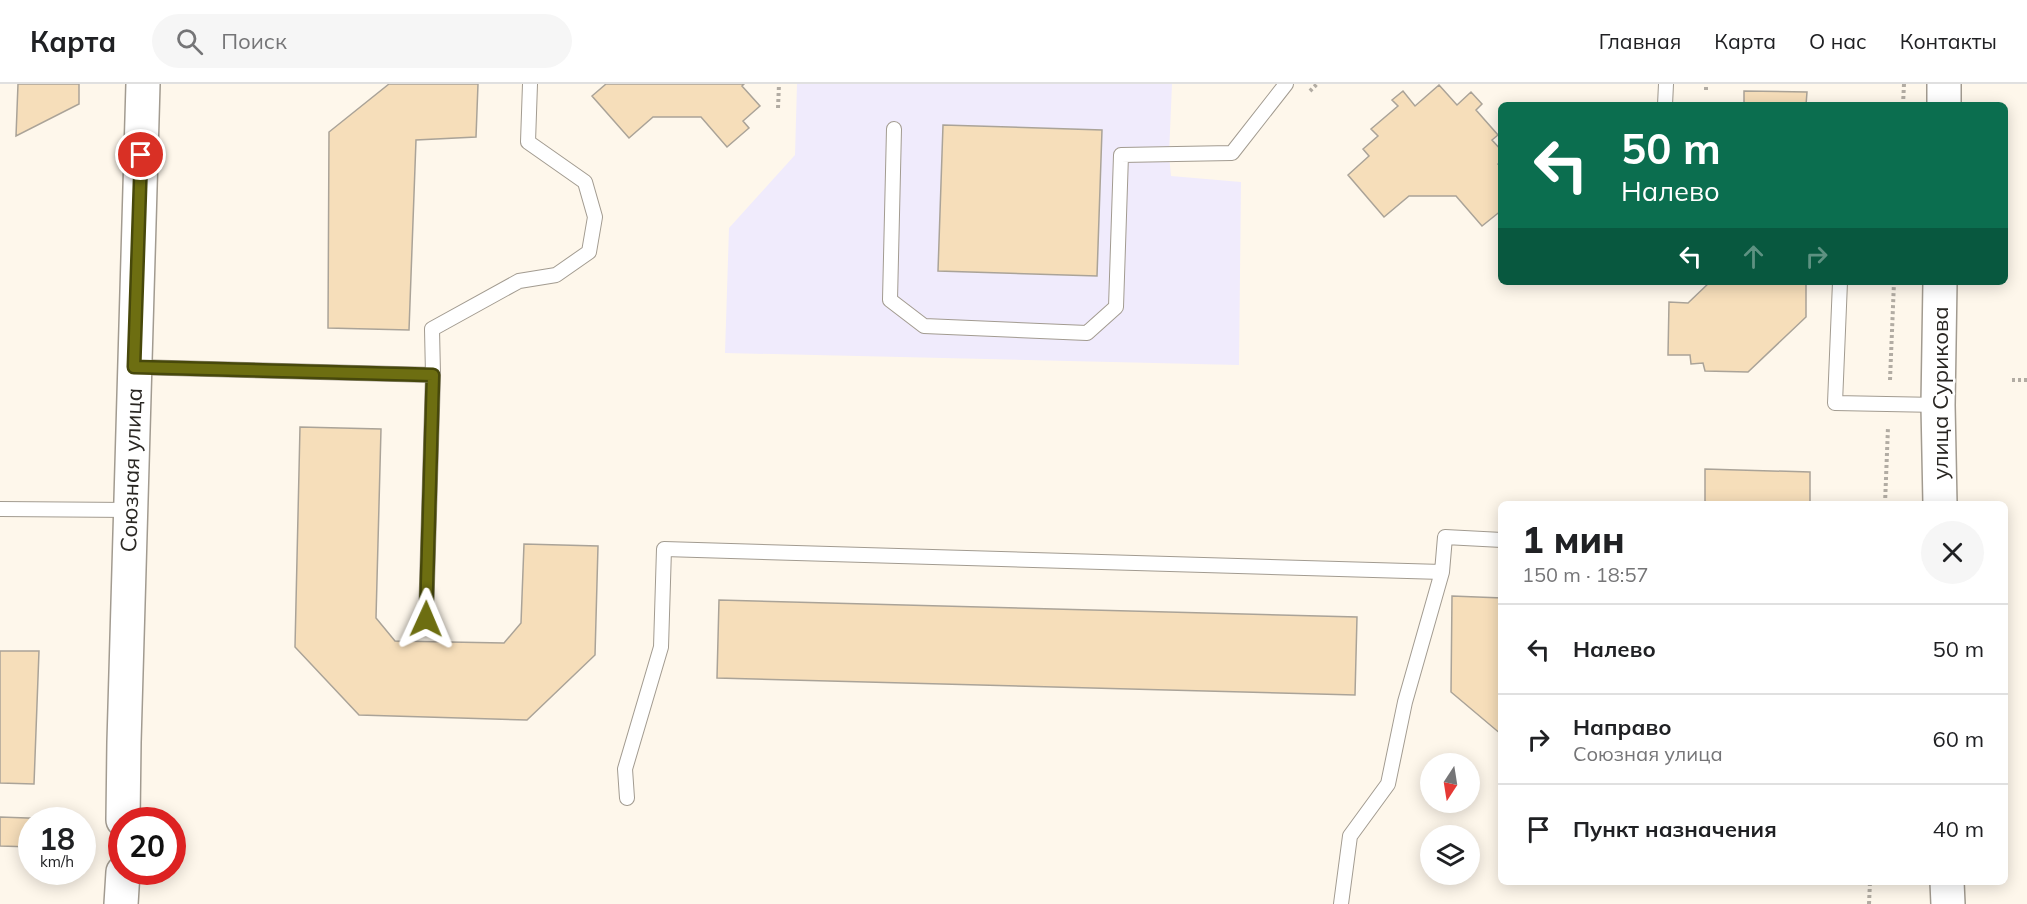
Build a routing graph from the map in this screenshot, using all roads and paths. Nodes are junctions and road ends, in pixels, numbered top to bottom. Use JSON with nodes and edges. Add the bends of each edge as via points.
{"nodes":[{"id":1,"x":143,"y":84,"type":"edge"},
{"id":2,"x":530,"y":84,"type":"edge"},
{"id":3,"x":779,"y":84,"type":"edge"},
{"id":4,"x":1286,"y":84,"type":"edge"},
{"id":5,"x":1666,"y":84,"type":"edge"},
{"id":6,"x":1707,"y":84,"type":"edge"},
{"id":7,"x":1904,"y":84,"type":"edge"},
{"id":8,"x":1944,"y":84,"type":"edge"},
{"id":9,"x":1706,"y":90,"type":"dead end"},
{"id":10,"x":1665,"y":102,"type":"edge"},
{"id":11,"x":1903,"y":102,"type":"edge"},
{"id":12,"x":1944,"y":102,"type":"edge"},
{"id":13,"x":778,"y":108,"type":"dead end"},
{"id":14,"x":894,"y":129,"type":"dead end"},
{"id":15,"x":1840,"y":285,"type":"edge"},
{"id":16,"x":1940,"y":285,"type":"edge"},
{"id":17,"x":134,"y":367,"type":"junction"},
{"id":18,"x":433,"y":375,"type":"junction"},
{"id":19,"x":2012,"y":380,"type":"dead end"},
{"id":20,"x":2027,"y":380,"type":"edge"},
{"id":21,"x":1938,"y":405,"type":"junction"},
{"id":22,"x":1940,"y":501,"type":"edge"},
{"id":23,"x":0,"y":509,"type":"edge"},
{"id":24,"x":130,"y":510,"type":"junction"},
{"id":25,"x":1498,"y":540,"type":"edge"},
{"id":26,"x":1442,"y":572,"type":"junction"},
{"id":27,"x":426,"y":619,"type":"dead end"},
{"id":28,"x":627,"y":798,"type":"dead end"},
{"id":29,"x":123,"y":807,"type":"edge"},
{"id":30,"x":122,"y":885,"type":"edge"},
{"id":31,"x":1870,"y":885,"type":"edge"},
{"id":32,"x":1947,"y":885,"type":"edge"},
{"id":33,"x":121,"y":904,"type":"edge"},
{"id":34,"x":1341,"y":904,"type":"edge"},
{"id":35,"x":1869,"y":904,"type":"edge"},
{"id":36,"x":1948,"y":904,"type":"edge"}],
"edges":[{"from":1,"to":17,"type":"street","name":"Союзная улица"},
{"from":2,"to":18,"type":"lane","via":[[528,142],[585,182],[595,217],[589,252],[556,275],[519,281],[432,329]]},
{"from":3,"to":13,"type":"path"},
{"from":4,"to":14,"type":"lane","via":[[1232,153],[1121,154],[1116,307],[1087,333],[924,326],[890,300]]},
{"from":5,"to":10,"type":"lane"},
{"from":6,"to":9,"type":"path"},
{"from":7,"to":11,"type":"path"},
{"from":8,"to":12,"type":"street"},
{"from":15,"to":21,"type":"lane","via":[[1835,403]]},
{"from":16,"to":21,"type":"street","name":"улица Сурикова"},
{"from":17,"to":18,"type":"lane"},
{"from":17,"to":24,"type":"street","name":"Союзная улица"},
{"from":18,"to":27,"type":"lane"},
{"from":19,"to":20,"type":"path"},
{"from":21,"to":22,"type":"street","name":"улица Сурикова"},
{"from":23,"to":24,"type":"lane"},
{"from":24,"to":29,"type":"street","name":"Союзная улица"},
{"from":25,"to":26,"type":"lane","via":[[1445,537]]},
{"from":26,"to":28,"type":"lane","via":[[664,549],[661,647],[625,769]]},
{"from":26,"to":34,"type":"lane","via":[[1405,702],[1388,784],[1350,836]]},
{"from":30,"to":33,"type":"street"},
{"from":31,"to":35,"type":"path"},
{"from":32,"to":36,"type":"street"}]}
